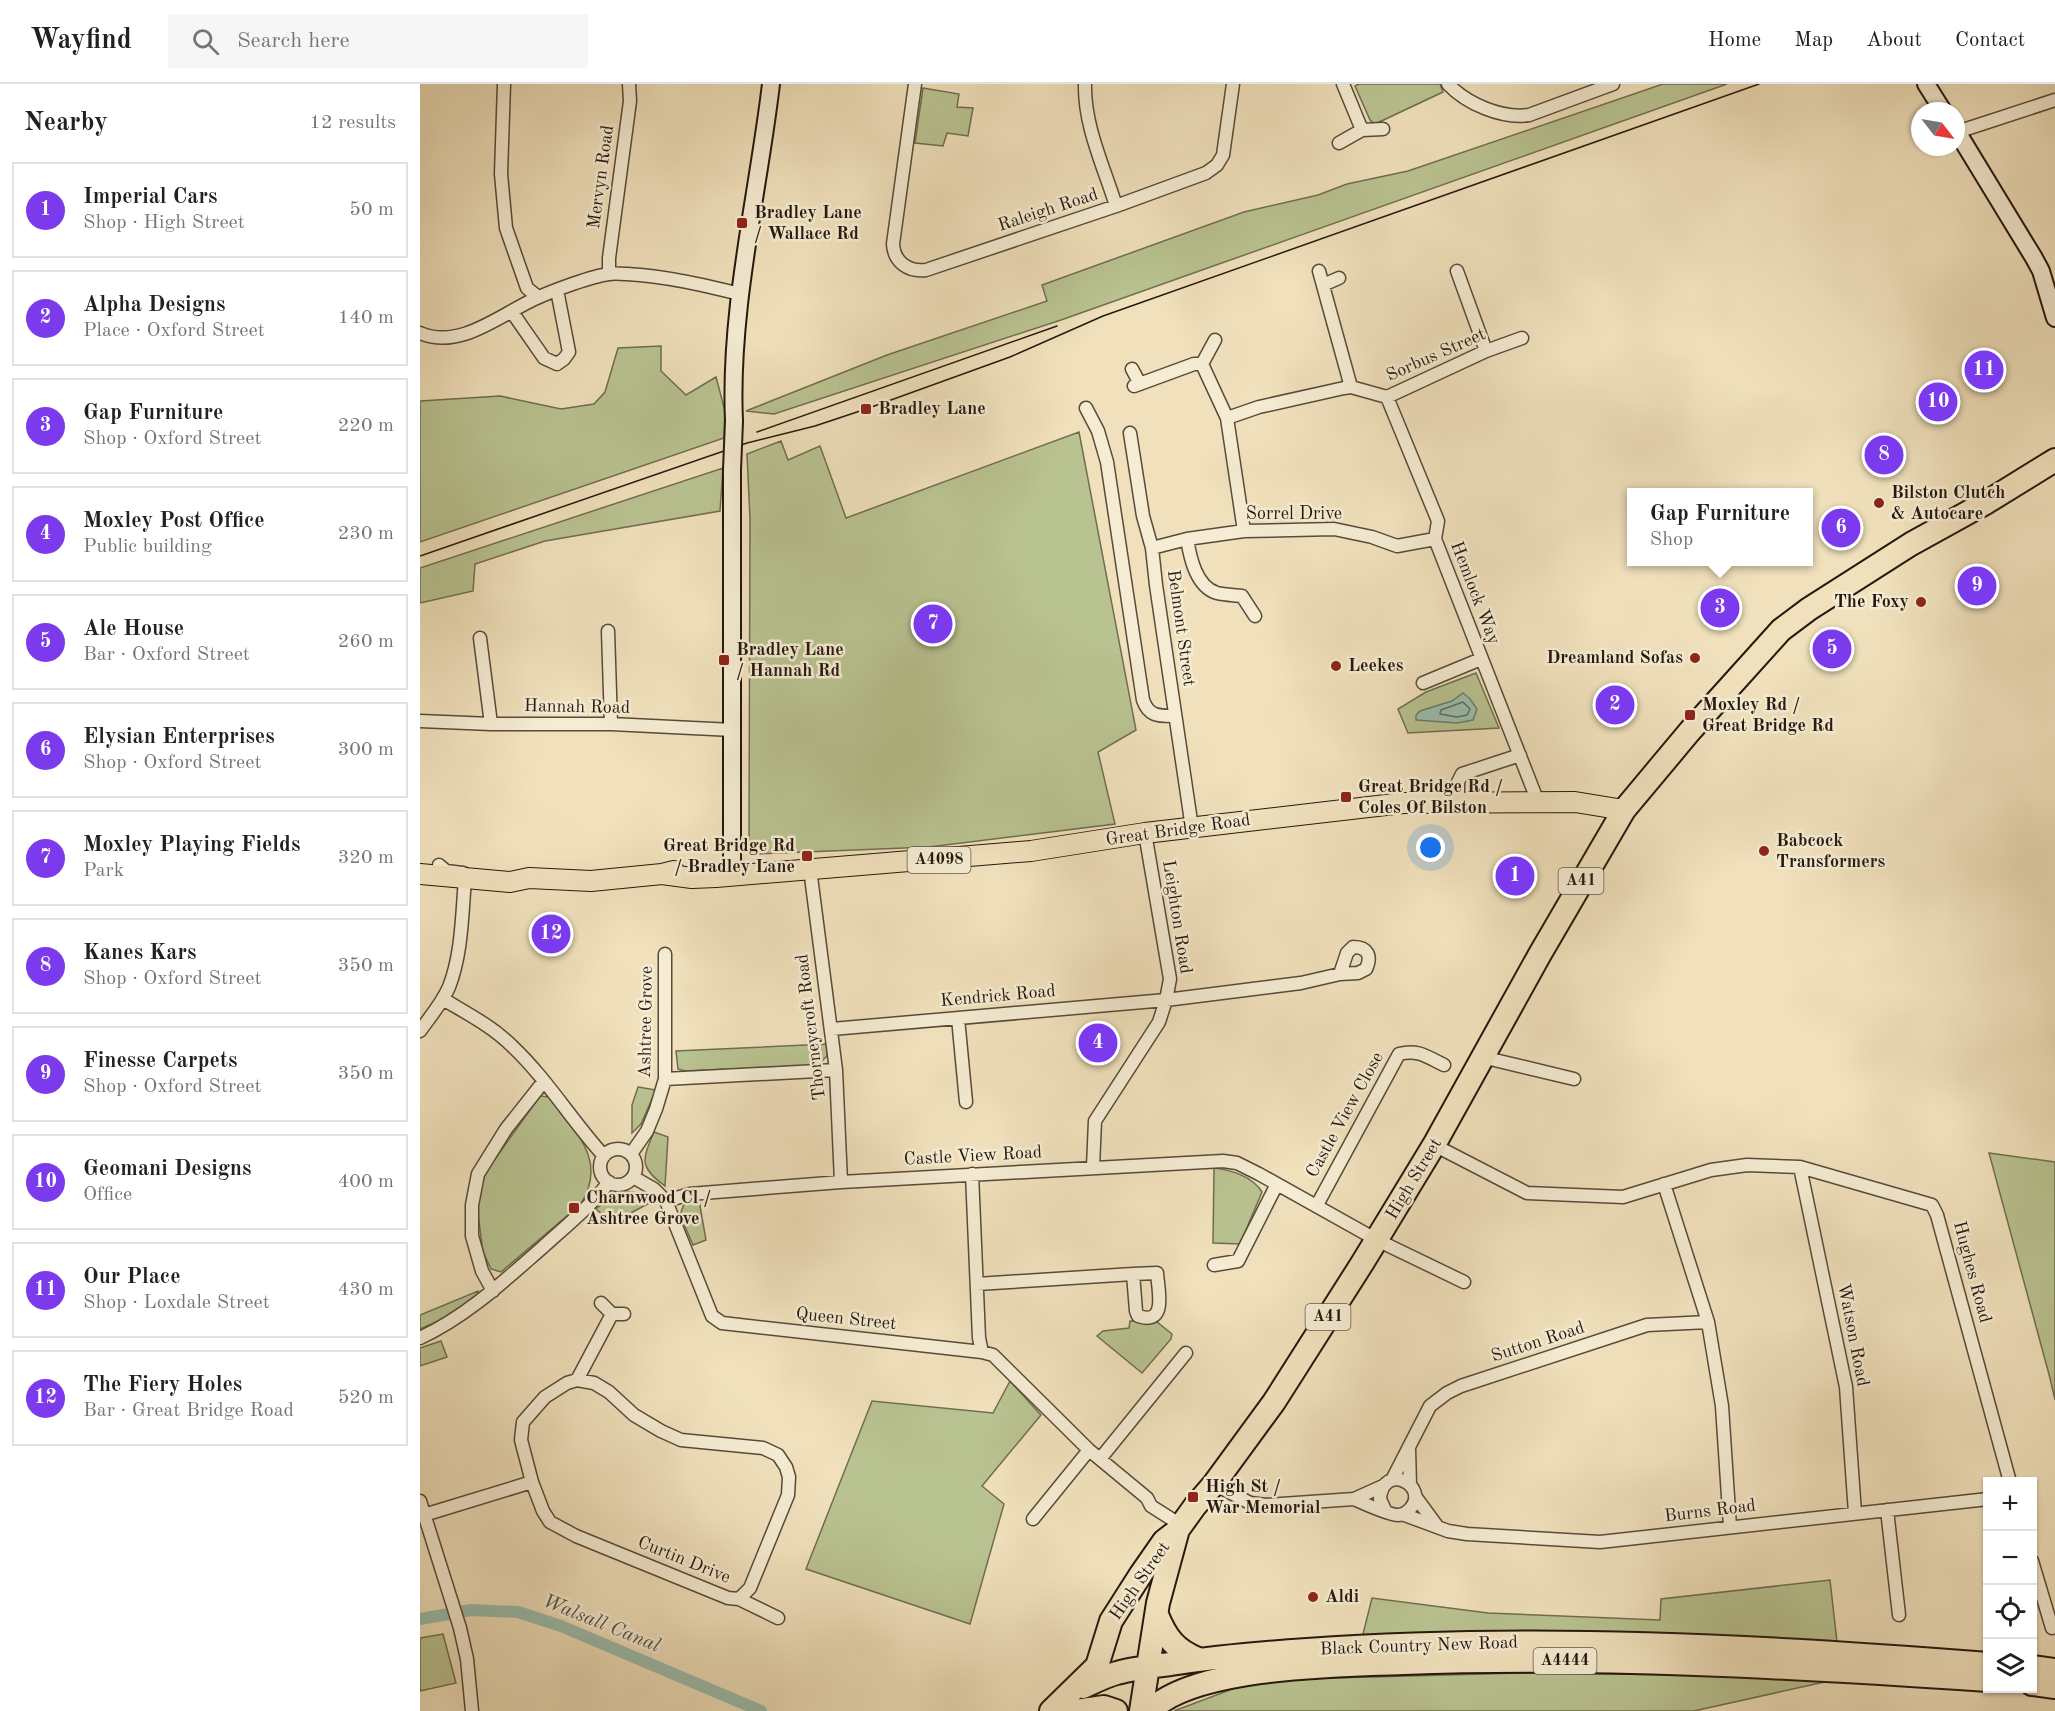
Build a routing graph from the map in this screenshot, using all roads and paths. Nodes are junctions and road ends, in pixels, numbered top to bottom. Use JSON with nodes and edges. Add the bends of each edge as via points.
{"nodes":[{"id":1,"x":504,"y":84,"type":"edge"},
{"id":2,"x":629,"y":84,"type":"edge"},
{"id":3,"x":771,"y":84,"type":"edge"},
{"id":4,"x":915,"y":84,"type":"edge"},
{"id":5,"x":1085,"y":84,"type":"edge"},
{"id":6,"x":1233,"y":84,"type":"edge"},
{"id":7,"x":1343,"y":84,"type":"edge"},
{"id":8,"x":1448,"y":84,"type":"edge"},
{"id":9,"x":1613,"y":84,"type":"edge"},
{"id":10,"x":1926,"y":84,"type":"edge"},
{"id":11,"x":2055,"y":100,"type":"edge"},
{"id":12,"x":1938,"y":102,"type":"edge"},
{"id":13,"x":1965,"y":128,"type":"edge"},
{"id":14,"x":1383,"y":129,"type":"dead end"},
{"id":15,"x":1362,"y":130,"type":"junction"},
{"id":16,"x":1339,"y":143,"type":"dead end"},
{"id":17,"x":1965,"y":144,"type":"edge"},
{"id":18,"x":1116,"y":206,"type":"junction"},
{"id":19,"x":1318,"y":271,"type":"dead end"},
{"id":20,"x":1457,"y":271,"type":"dead end"},
{"id":21,"x":609,"y":274,"type":"junction"},
{"id":22,"x":1339,"y":278,"type":"dead end"},
{"id":23,"x":1323,"y":285,"type":"junction"},
{"id":24,"x":557,"y":290,"type":"junction"},
{"id":25,"x":740,"y":294,"type":"junction"},
{"id":26,"x":537,"y":297,"type":"junction"},
{"id":27,"x":512,"y":312,"type":"junction"},
{"id":28,"x":2055,"y":318,"type":"edge"},
{"id":29,"x":420,"y":333,"type":"edge"},
{"id":30,"x":1522,"y":338,"type":"dead end"},
{"id":31,"x":1215,"y":340,"type":"dead end"},
{"id":32,"x":1486,"y":351,"type":"junction"},
{"id":33,"x":1202,"y":364,"type":"junction"},
{"id":34,"x":1132,"y":369,"type":"dead end"},
{"id":35,"x":1351,"y":387,"type":"junction"},
{"id":36,"x":1387,"y":396,"type":"junction"},
{"id":37,"x":1086,"y":408,"type":"dead end"},
{"id":38,"x":1227,"y":418,"type":"junction"},
{"id":39,"x":1130,"y":434,"type":"dead end"},
{"id":40,"x":2055,"y":460,"type":"edge"},
{"id":41,"x":1244,"y":531,"type":"junction"},
{"id":42,"x":1187,"y":539,"type":"junction"},
{"id":43,"x":1435,"y":539,"type":"junction"},
{"id":44,"x":1152,"y":548,"type":"junction"},
{"id":45,"x":1255,"y":616,"type":"dead end"},
{"id":46,"x":608,"y":631,"type":"dead end"},
{"id":47,"x":480,"y":638,"type":"dead end"},
{"id":48,"x":1481,"y":660,"type":"junction"},
{"id":49,"x":1423,"y":684,"type":"dead end"},
{"id":50,"x":1175,"y":716,"type":"junction"},
{"id":51,"x":420,"y":722,"type":"edge"},
{"id":52,"x":491,"y":724,"type":"junction"},
{"id":53,"x":611,"y":724,"type":"junction"},
{"id":54,"x":733,"y":730,"type":"junction"},
{"id":55,"x":1520,"y":755,"type":"junction"},
{"id":56,"x":1538,"y":801,"type":"junction"},
{"id":57,"x":1458,"y":802,"type":"junction"},
{"id":58,"x":1624,"y":810,"type":"junction"},
{"id":59,"x":1192,"y":828,"type":"junction"},
{"id":60,"x":1145,"y":833,"type":"junction"},
{"id":61,"x":430,"y":864,"type":"edge"},
{"id":62,"x":810,"y":869,"type":"junction"},
{"id":63,"x":420,"y":874,"type":"edge"},
{"id":64,"x":472,"y":874,"type":"junction"},
{"id":65,"x":732,"y":874,"type":"junction"},
{"id":66,"x":665,"y":954,"type":"dead end"},
{"id":67,"x":1340,"y":974,"type":"dead end"},
{"id":68,"x":443,"y":999,"type":"junction"},
{"id":69,"x":1166,"y":1000,"type":"junction"},
{"id":70,"x":958,"y":1018,"type":"junction"},
{"id":71,"x":832,"y":1029,"type":"junction"},
{"id":72,"x":420,"y":1031,"type":"edge"},
{"id":73,"x":1482,"y":1057,"type":"junction"},
{"id":74,"x":1444,"y":1065,"type":"dead end"},
{"id":75,"x":836,"y":1070,"type":"junction"},
{"id":76,"x":665,"y":1079,"type":"junction"},
{"id":77,"x":1574,"y":1079,"type":"dead end"},
{"id":78,"x":544,"y":1081,"type":"junction"},
{"id":79,"x":966,"y":1102,"type":"dead end"},
{"id":80,"x":1434,"y":1145,"type":"junction"},
{"id":81,"x":631,"y":1154,"type":"junction"},
{"id":82,"x":604,"y":1156,"type":"junction"},
{"id":83,"x":1093,"y":1167,"type":"junction"},
{"id":84,"x":1800,"y":1167,"type":"junction"},
{"id":85,"x":972,"y":1174,"type":"junction"},
{"id":86,"x":633,"y":1177,"type":"junction"},
{"id":87,"x":609,"y":1182,"type":"junction"},
{"id":88,"x":841,"y":1182,"type":"junction"},
{"id":89,"x":1277,"y":1184,"type":"junction"},
{"id":90,"x":1664,"y":1185,"type":"junction"},
{"id":91,"x":666,"y":1201,"type":"junction"},
{"id":92,"x":1317,"y":1205,"type":"junction"},
{"id":93,"x":1377,"y":1240,"type":"junction"},
{"id":94,"x":1214,"y":1265,"type":"dead end"},
{"id":95,"x":1133,"y":1274,"type":"dead end"},
{"id":96,"x":1464,"y":1282,"type":"dead end"},
{"id":97,"x":977,"y":1284,"type":"junction"},
{"id":98,"x":493,"y":1290,"type":"junction"},
{"id":99,"x":601,"y":1303,"type":"dead end"},
{"id":100,"x":1708,"y":1322,"type":"junction"},
{"id":101,"x":420,"y":1338,"type":"edge"},
{"id":102,"x":982,"y":1352,"type":"junction"},
{"id":103,"x":1186,"y":1353,"type":"dead end"},
{"id":104,"x":577,"y":1380,"type":"junction"},
{"id":105,"x":1409,"y":1448,"type":"junction"},
{"id":106,"x":1089,"y":1450,"type":"junction"},
{"id":107,"x":1100,"y":1460,"type":"junction"},
{"id":108,"x":2009,"y":1477,"type":"edge"},
{"id":109,"x":532,"y":1482,"type":"junction"},
{"id":110,"x":1387,"y":1483,"type":"junction"},
{"id":111,"x":1214,"y":1484,"type":"junction"},
{"id":112,"x":1413,"y":1491,"type":"junction"},
{"id":113,"x":1354,"y":1499,"type":"junction"},
{"id":114,"x":420,"y":1500,"type":"edge"},
{"id":115,"x":1983,"y":1500,"type":"edge"},
{"id":116,"x":1385,"y":1510,"type":"junction"},
{"id":117,"x":1887,"y":1510,"type":"junction"},
{"id":118,"x":1855,"y":1513,"type":"junction"},
{"id":119,"x":1402,"y":1514,"type":"junction"},
{"id":120,"x":424,"y":1515,"type":"junction"},
{"id":121,"x":1033,"y":1519,"type":"dead end"},
{"id":122,"x":1437,"y":1527,"type":"junction"},
{"id":123,"x":1730,"y":1527,"type":"junction"},
{"id":124,"x":1179,"y":1528,"type":"junction"},
{"id":125,"x":2037,"y":1578,"type":"edge"},
{"id":126,"x":1127,"y":1596,"type":"junction"},
{"id":127,"x":739,"y":1599,"type":"junction"},
{"id":128,"x":1158,"y":1609,"type":"junction"},
{"id":129,"x":1899,"y":1616,"type":"dead end"},
{"id":130,"x":778,"y":1618,"type":"dead end"},
{"id":131,"x":2052,"y":1628,"type":"dead end"},
{"id":132,"x":1198,"y":1659,"type":"junction"},
{"id":133,"x":1983,"y":1664,"type":"edge"},
{"id":134,"x":1148,"y":1666,"type":"junction"},
{"id":135,"x":2037,"y":1668,"type":"edge"},
{"id":136,"x":2055,"y":1670,"type":"edge"},
{"id":137,"x":1983,"y":1680,"type":"edge"},
{"id":138,"x":2037,"y":1685,"type":"edge"},
{"id":139,"x":2055,"y":1687,"type":"edge"},
{"id":140,"x":1074,"y":1702,"type":"edge"},
{"id":141,"x":472,"y":1711,"type":"edge"},
{"id":142,"x":1051,"y":1711,"type":"edge"},
{"id":143,"x":1116,"y":1711,"type":"edge"},
{"id":144,"x":1141,"y":1711,"type":"edge"},
{"id":145,"x":1150,"y":1711,"type":"edge"}],
"edges":[{"from":1,"to":26,"type":"street","via":[[501,174],[506,228],[527,288]]},
{"from":2,"to":21,"type":"street","name":"Mervyn Road"},
{"from":3,"to":25,"type":"street"},
{"from":4,"to":18,"type":"street","name":"Raleigh Road","via":[[893,244],[893,252],[905,266],[926,270]]},
{"from":5,"to":18,"type":"street","via":[[1088,119]]},
{"from":6,"to":18,"type":"street","name":"Raleigh Road","via":[[1223,155],[1217,165]]},
{"from":7,"to":15,"type":"street"},
{"from":8,"to":9,"type":"street","via":[[1479,105],[1516,117]]},
{"from":10,"to":12,"type":"street"},
{"from":11,"to":13,"type":"street"},
{"from":14,"to":15,"type":"street"},
{"from":15,"to":16,"type":"street"},
{"from":17,"to":28,"type":"street","via":[[2038,264]]},
{"from":19,"to":23,"type":"street"},
{"from":20,"to":32,"type":"street"},
{"from":21,"to":24,"type":"street"},
{"from":21,"to":25,"type":"street","via":[[648,275]]},
{"from":22,"to":23,"type":"street"},
{"from":23,"to":35,"type":"street"},
{"from":24,"to":26,"type":"street"},
{"from":24,"to":27,"type":"street","via":[[569,352],[557,364],[544,358]]},
{"from":25,"to":54,"type":"street","bridge":true,"via":[[732,470]]},
{"from":26,"to":27,"type":"street"},
{"from":27,"to":29,"type":"street","via":[[455,336],[429,337]]},
{"from":30,"to":32,"type":"street","name":"Sorbus Street"},
{"from":31,"to":33,"type":"street"},
{"from":32,"to":36,"type":"street","name":"Sorbus Street"},
{"from":33,"to":34,"type":"street","via":[[1137,385]]},
{"from":33,"to":38,"type":"street"},
{"from":35,"to":36,"type":"street","name":"Sorbus Street"},
{"from":35,"to":38,"type":"street","name":"Sorbus Street"},
{"from":36,"to":43,"type":"street","name":"Hemlock Way","via":[[1438,520]]},
{"from":37,"to":50,"type":"street","via":[[1107,462],[1143,700],[1151,714]]},
{"from":38,"to":41,"type":"street"},
{"from":39,"to":44,"type":"street","name":"Belmont Street"},
{"from":40,"to":58,"type":"highway","number":"A41","via":[[1911,544],[1782,630]]},
{"from":41,"to":42,"type":"street","name":"Sorrel Drive"},
{"from":41,"to":43,"type":"street","name":"Sorrel Drive","via":[[1334,529],[1397,546]]},
{"from":42,"to":44,"type":"street","name":"Sorrel Drive"},
{"from":42,"to":45,"type":"street","via":[[1191,565],[1202,580],[1218,593],[1242,597]]},
{"from":43,"to":48,"type":"street","name":"Hemlock Way"},
{"from":44,"to":50,"type":"street","name":"Belmont Street"},
{"from":46,"to":53,"type":"street"},
{"from":47,"to":52,"type":"street"},
{"from":48,"to":49,"type":"street"},
{"from":48,"to":55,"type":"street","name":"Hemlock Way"},
{"from":50,"to":59,"type":"street","name":"Belmont Street"},
{"from":51,"to":52,"type":"street","name":"Hannah Road"},
{"from":52,"to":53,"type":"street","name":"Hannah Road"},
{"from":53,"to":54,"type":"street","name":"Hannah Road"},
{"from":54,"to":65,"type":"street"},
{"from":55,"to":56,"type":"street","name":"Hemlock Way"},
{"from":55,"to":57,"type":"street","via":[[1462,774]]},
{"from":56,"to":57,"type":"main road","name":"Great Bridge Road","number":"A4098"},
{"from":56,"to":58,"type":"main road","name":"Great Bridge Road","number":"A4098","via":[[1590,803]]},
{"from":57,"to":59,"type":"main road","name":"Great Bridge Road","number":"A4098","via":[[1403,803]]},
{"from":58,"to":73,"type":"highway","name":"High Street","number":"A41"},
{"from":59,"to":60,"type":"main road","name":"Great Bridge Road","number":"A4098"},
{"from":60,"to":62,"type":"main road","name":"Great Bridge Road","number":"A4098","via":[[1031,852]]},
{"from":60,"to":69,"type":"street","name":"Leighton Road","via":[[1170,979]]},
{"from":61,"to":64,"type":"main road","name":"Great Bridge Road","number":"A4098"},
{"from":62,"to":65,"type":"main road","name":"Great Bridge Road","number":"A4098"},
{"from":62,"to":71,"type":"street","name":"Thorneycroft Road"},
{"from":63,"to":64,"type":"main road","name":"Great Bridge Road","number":"A4098"},
{"from":64,"to":65,"type":"main road","name":"Great Bridge Road","number":"A4098","via":[[510,882],[530,878],[591,881],[662,874],[692,878]]},
{"from":64,"to":68,"type":"street","via":[[455,966]]},
{"from":66,"to":76,"type":"street","name":"Ashtree Grove"},
{"from":67,"to":69,"type":"street","name":"Kendrick Road"},
{"from":68,"to":72,"type":"street"},
{"from":68,"to":78,"type":"street","via":[[511,1045]]},
{"from":69,"to":70,"type":"street","name":"Kendrick Road"},
{"from":69,"to":83,"type":"street","name":"Leighton Road","via":[[1159,1022],[1095,1121]]},
{"from":70,"to":71,"type":"street","name":"Kendrick Road"},
{"from":70,"to":79,"type":"street"},
{"from":71,"to":75,"type":"street","name":"Thorneycroft Road"},
{"from":73,"to":77,"type":"street"},
{"from":73,"to":80,"type":"highway","name":"High Street","number":"A41"},
{"from":74,"to":92,"type":"street","name":"Castle View Close","via":[[1417,1052],[1399,1054]]},
{"from":75,"to":76,"type":"street"},
{"from":75,"to":88,"type":"street","name":"Thorneycroft Road"},
{"from":76,"to":81,"type":"street","name":"Ashtree Grove","via":[[647,1131]]},
{"from":78,"to":82,"type":"street"},
{"from":78,"to":98,"type":"street","via":[[506,1129],[478,1174],[472,1236],[482,1271]]},
{"from":80,"to":90,"type":"street","via":[[1527,1193],[1623,1197]]},
{"from":80,"to":93,"type":"highway","name":"High Street","number":"A41"},
{"from":81,"to":82,"type":"street","via":[[619,1149]]},
{"from":81,"to":86,"type":"street","via":[[636,1165]]},
{"from":82,"to":87,"type":"street","via":[[602,1174]]},
{"from":83,"to":85,"type":"street","name":"Castle View Road"},
{"from":83,"to":89,"type":"street","name":"Castle View Road","via":[[1223,1161],[1237,1163]]},
{"from":84,"to":90,"type":"street","via":[[1747,1165],[1711,1170]]},
{"from":84,"to":108,"type":"street","name":"Hughes Road","via":[[1935,1208]]},
{"from":84,"to":118,"type":"street","name":"Watson Road","via":[[1846,1387]]},
{"from":85,"to":88,"type":"street","name":"Castle View Road"},
{"from":85,"to":97,"type":"street"},
{"from":86,"to":87,"type":"street","via":[[622,1184]]},
{"from":86,"to":91,"type":"street","name":"Queen Street"},
{"from":87,"to":98,"type":"street","via":[[595,1201]]},
{"from":88,"to":91,"type":"street","name":"Castle View Road","via":[[690,1194]]},
{"from":89,"to":92,"type":"street","name":"Castle View Road"},
{"from":89,"to":94,"type":"street","via":[[1238,1261]]},
{"from":90,"to":100,"type":"street"},
{"from":91,"to":102,"type":"street","name":"Queen Street","via":[[712,1316],[722,1323]]},
{"from":92,"to":93,"type":"street","name":"Castle View Road"},
{"from":93,"to":96,"type":"street","name":"Castle View Road"},
{"from":93,"to":111,"type":"highway","name":"High Street","number":"A41","via":[[1274,1402]]},
{"from":95,"to":97,"type":"street"},
{"from":97,"to":102,"type":"street"},
{"from":98,"to":101,"type":"street","via":[[446,1326]]},
{"from":99,"to":104,"type":"street","via":[[618,1314]]},
{"from":100,"to":105,"type":"street","name":"Sutton Road","via":[[1647,1325],[1461,1386],[1430,1406]]},
{"from":100,"to":123,"type":"street","via":[[1722,1406]]},
{"from":102,"to":106,"type":"street","name":"Queen Street","via":[[1002,1362]]},
{"from":103,"to":107,"type":"street"},
{"from":104,"to":109,"type":"street","name":"Curtin Drive","via":[[545,1397],[523,1422],[521,1440]]},
{"from":104,"to":127,"type":"street","name":"Curtin Drive","via":[[594,1383],[634,1415],[681,1440],[763,1448],[778,1455],[789,1477],[788,1495],[750,1588]]},
{"from":105,"to":110,"type":"street","name":"Sutton Road"},
{"from":105,"to":112,"type":"street","name":"Sutton Road"},
{"from":106,"to":107,"type":"street","name":"Queen Street"},
{"from":106,"to":121,"type":"street"},
{"from":107,"to":124,"type":"street","name":"Queen Street"},
{"from":109,"to":120,"type":"street"},
{"from":109,"to":127,"type":"street","name":"Curtin Drive","via":[[550,1522],[728,1598]]},
{"from":110,"to":112,"type":"street","via":[[1398,1479]]},
{"from":110,"to":113,"type":"street"},
{"from":110,"to":116,"type":"street","via":[[1380,1498]]},
{"from":111,"to":113,"type":"street","via":[[1250,1503],[1266,1505]]},
{"from":111,"to":124,"type":"highway","name":"High Street","number":"A41"},
{"from":112,"to":119,"type":"street","via":[[1412,1507]]},
{"from":112,"to":122,"type":"street"},
{"from":113,"to":116,"type":"street"},
{"from":114,"to":120,"type":"street"},
{"from":115,"to":117,"type":"street","name":"Burns Road"},
{"from":116,"to":119,"type":"street"},
{"from":117,"to":118,"type":"street","name":"Burns Road"},
{"from":117,"to":129,"type":"street"},
{"from":118,"to":123,"type":"street","name":"Burns Road"},
{"from":119,"to":122,"type":"street","name":"Burns Road"},
{"from":120,"to":141,"type":"street","via":[[460,1629]]},
{"from":122,"to":123,"type":"street","name":"Burns Road","via":[[1467,1534],[1600,1542]]},
{"from":124,"to":126,"type":"highway","name":"High Street","number":"A41","via":[[1164,1541]]},
{"from":124,"to":128,"type":"highway","name":"High Street","number":"A41"},
{"from":125,"to":131,"type":"street"},
{"from":126,"to":128,"type":"highway","via":[[1146,1594]]},
{"from":126,"to":140,"type":"highway","name":"High Street","number":"A41","via":[[1111,1621],[1097,1666]]},
{"from":127,"to":130,"type":"street"},
{"from":128,"to":132,"type":"highway","via":[[1173,1645]]},
{"from":128,"to":134,"type":"highway","name":"High Street","number":"A41"},
{"from":132,"to":133,"type":"highway","name":"Black Country New Road","number":"A4444","via":[[1355,1647],[1619,1643],[1836,1652]]},
{"from":132,"to":134,"type":"highway","name":"Black Country New Road","number":"A4444"},
{"from":134,"to":140,"type":"highway","name":"Black Country New Road","number":"A4444","via":[[1114,1673]]},
{"from":134,"to":144,"type":"highway","name":"High Street","number":"A41"},
{"from":135,"to":136,"type":"highway"},
{"from":137,"to":145,"type":"highway","name":"Black Country New Road","number":"A4444","via":[[1705,1663],[1534,1660],[1366,1664],[1224,1678],[1184,1690]]},
{"from":138,"to":139,"type":"highway"},
{"from":140,"to":142,"type":"highway","number":"A41"},
{"from":140,"to":143,"type":"highway"}]}
